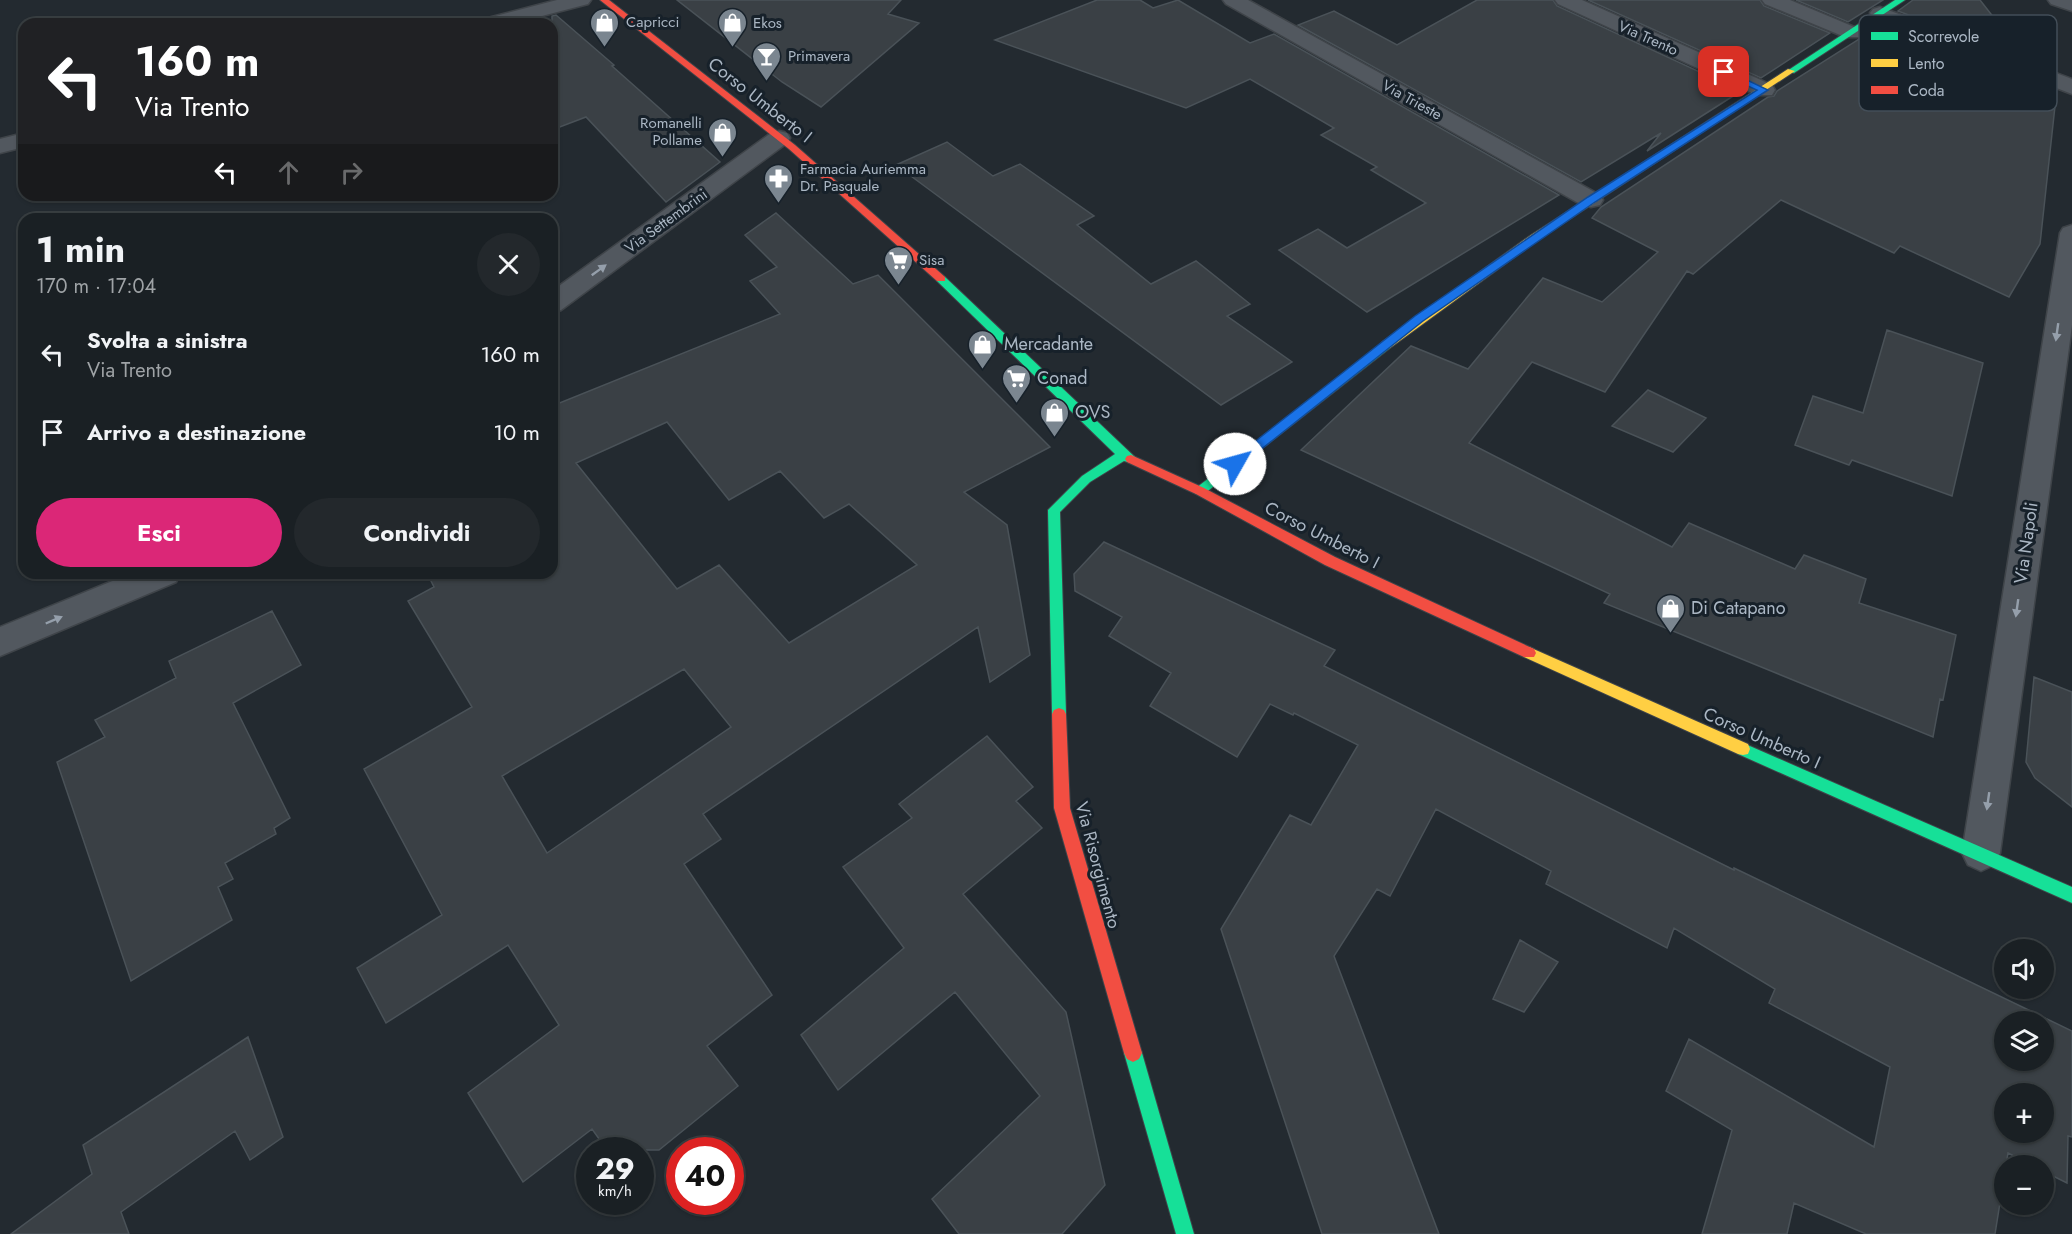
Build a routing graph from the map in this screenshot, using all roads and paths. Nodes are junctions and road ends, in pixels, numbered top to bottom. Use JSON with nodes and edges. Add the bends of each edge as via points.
{"nodes":[{"id":1,"x":581,"y":0,"type":"edge"},
{"id":2,"x":604,"y":0,"type":"edge"},
{"id":3,"x":1233,"y":0,"type":"edge"},
{"id":4,"x":1565,"y":0,"type":"edge"},
{"id":5,"x":1772,"y":0,"type":"edge"},
{"id":6,"x":1901,"y":0,"type":"edge"},
{"id":7,"x":2058,"y":0,"type":"edge"},
{"id":8,"x":2072,"y":5,"type":"edge"},
{"id":9,"x":1880,"y":13,"type":"junction"},
{"id":10,"x":1877,"y":15,"type":"edge"},
{"id":11,"x":1885,"y":15,"type":"edge"},
{"id":12,"x":510,"y":18,"type":"edge"},
{"id":13,"x":1859,"y":28,"type":"edge"},
{"id":14,"x":1852,"y":33,"type":"junction"},
{"id":15,"x":2057,"y":81,"type":"edge"},
{"id":16,"x":2072,"y":87,"type":"edge"},
{"id":17,"x":1764,"y":90,"type":"junction"},
{"id":18,"x":779,"y":138,"type":"junction"},
{"id":19,"x":18,"y":142,"type":"edge"},
{"id":20,"x":0,"y":146,"type":"edge"},
{"id":21,"x":1591,"y":200,"type":"junction"},
{"id":22,"x":2072,"y":233,"type":"edge"},
{"id":23,"x":558,"y":300,"type":"edge"},
{"id":24,"x":1123,"y":455,"type":"junction"},
{"id":25,"x":1200,"y":491,"type":"junction"},
{"id":26,"x":151,"y":579,"type":"edge"},
{"id":27,"x":0,"y":642,"type":"edge"},
{"id":28,"x":1981,"y":853,"type":"junction"},
{"id":29,"x":2072,"y":895,"type":"edge"},
{"id":30,"x":1185,"y":1234,"type":"edge"}],
"edges":[{"from":1,"to":12,"type":"street"},
{"from":2,"to":18,"type":"street","name":"Corso Umberto I"},
{"from":3,"to":21,"type":"street","name":"Via Trieste"},
{"from":4,"to":17,"type":"street","name":"Via Trento"},
{"from":5,"to":14,"type":"street"},
{"from":6,"to":9,"type":"street"},
{"from":7,"to":8,"type":"street"},
{"from":9,"to":10,"type":"street"},
{"from":9,"to":11,"type":"street"},
{"from":13,"to":14,"type":"street"},
{"from":14,"to":17,"type":"street"},
{"from":15,"to":16,"type":"street"},
{"from":17,"to":21,"type":"street"},
{"from":23,"to":18,"type":"street","name":"Via Settembrini","one_way":true},
{"from":18,"to":24,"type":"street","name":"Corso Umberto I","via":[[921,260]]},
{"from":19,"to":20,"type":"street"},
{"from":21,"to":25,"type":"street","via":[[1419,319]]},
{"from":22,"to":28,"type":"street","name":"Via Napoli","one_way":true},
{"from":24,"to":25,"type":"street","name":"Corso Umberto I"},
{"from":24,"to":30,"type":"street","name":"Via Risorgimento","via":[[1086,479],[1054,510],[1062,808]]},
{"from":25,"to":28,"type":"street","name":"Corso Umberto I","via":[[1383,586],[1625,698]]},
{"from":27,"to":26,"type":"street","one_way":true},
{"from":28,"to":29,"type":"street","name":"Corso Umberto I"}]}
